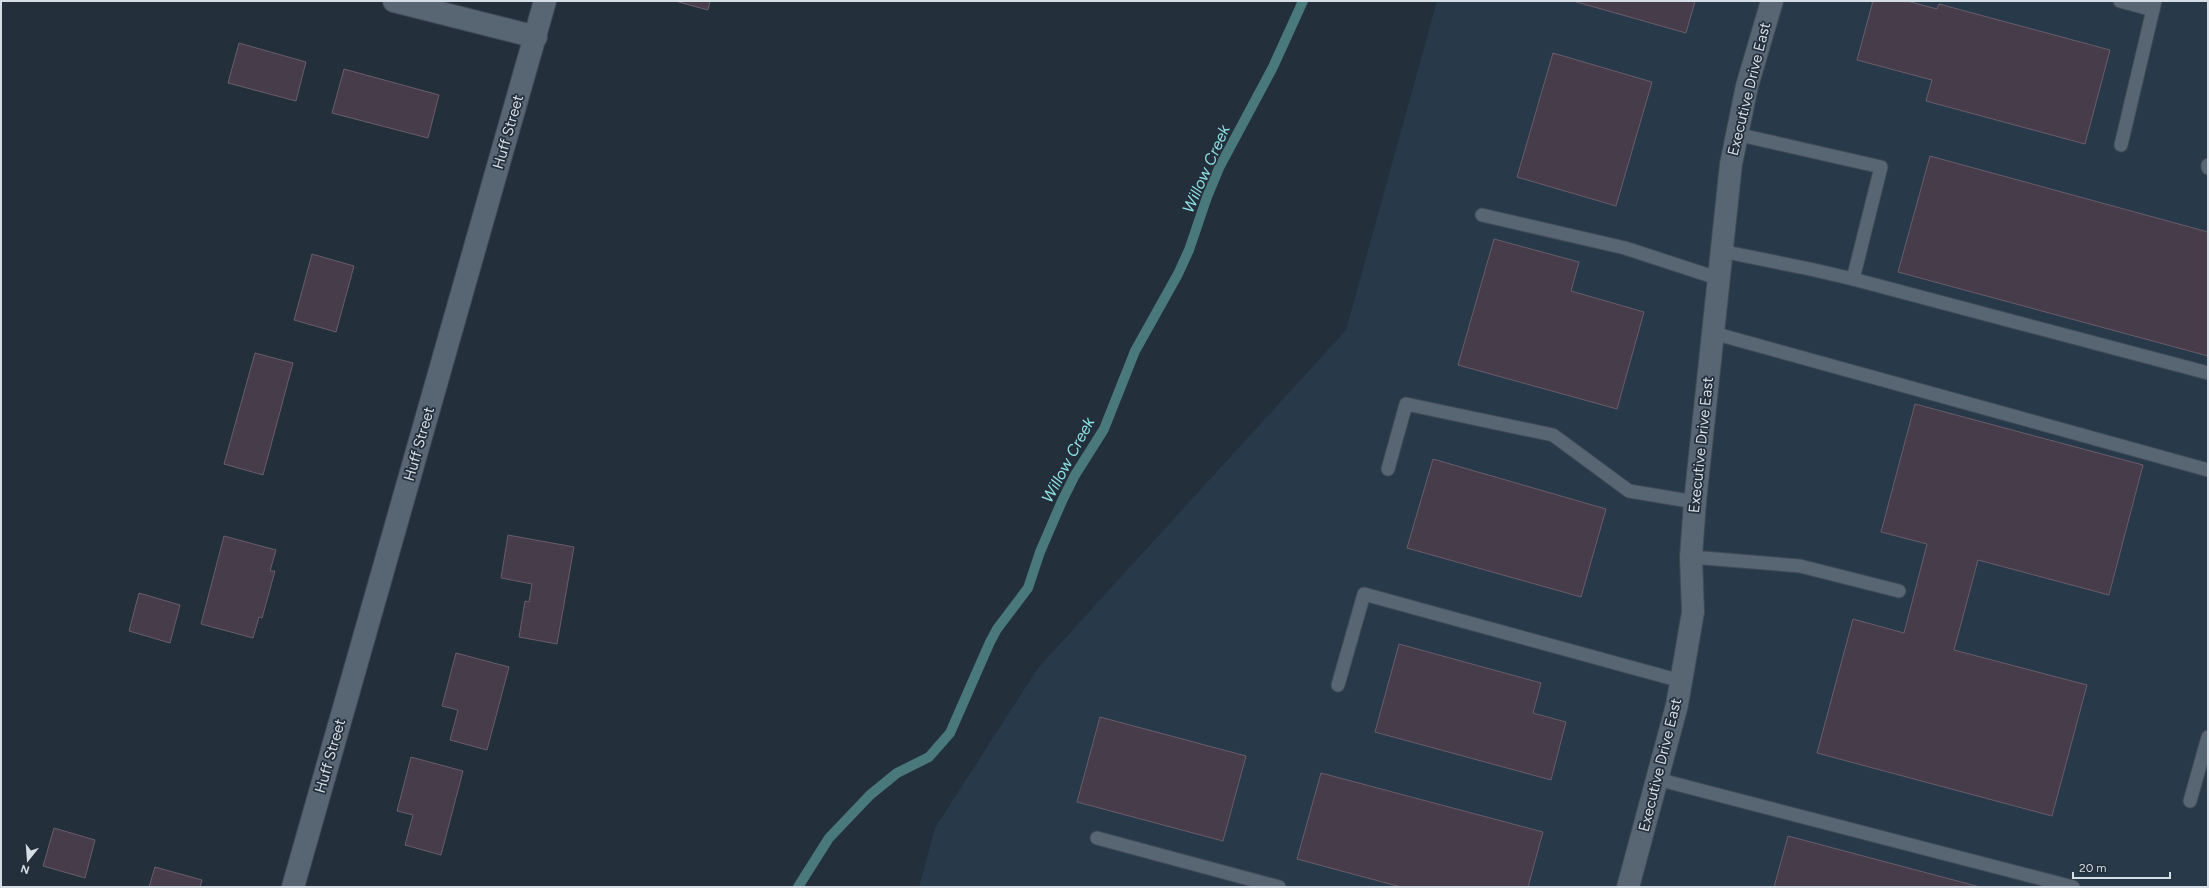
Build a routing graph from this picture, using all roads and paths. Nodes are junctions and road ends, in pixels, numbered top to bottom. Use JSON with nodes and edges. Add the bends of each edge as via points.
{"nodes":[{"id":1,"x":394,"y":1,"type":"edge"},
{"id":2,"x":546,"y":1,"type":"edge"},
{"id":3,"x":1772,"y":1,"type":"edge"},
{"id":4,"x":2120,"y":1,"type":"edge"},
{"id":5,"x":2154,"y":5,"type":"edge"},
{"id":6,"x":536,"y":37,"type":"junction"},
{"id":7,"x":1736,"y":134,"type":"junction"},
{"id":8,"x":2121,"y":145,"type":"dead end"},
{"id":9,"x":2208,"y":164,"type":"edge"},
{"id":10,"x":2208,"y":168,"type":"edge"},
{"id":11,"x":1482,"y":215,"type":"dead end"},
{"id":12,"x":1721,"y":251,"type":"junction"},
{"id":13,"x":1717,"y":278,"type":"junction"},
{"id":14,"x":1853,"y":280,"type":"junction"},
{"id":15,"x":1713,"y":333,"type":"junction"},
{"id":16,"x":2208,"y":373,"type":"edge"},
{"id":17,"x":1388,"y":469,"type":"dead end"},
{"id":18,"x":2208,"y":470,"type":"edge"},
{"id":19,"x":1695,"y":502,"type":"junction"},
{"id":20,"x":1691,"y":557,"type":"junction"},
{"id":21,"x":1899,"y":591,"type":"dead end"},
{"id":22,"x":1681,"y":681,"type":"junction"},
{"id":23,"x":1338,"y":685,"type":"dead end"},
{"id":24,"x":2208,"y":737,"type":"edge"},
{"id":25,"x":1657,"y":779,"type":"junction"},
{"id":26,"x":2190,"y":801,"type":"dead end"},
{"id":27,"x":1097,"y":838,"type":"dead end"},
{"id":28,"x":293,"y":887,"type":"edge"},
{"id":29,"x":1279,"y":887,"type":"edge"},
{"id":30,"x":1628,"y":887,"type":"edge"},
{"id":31,"x":2073,"y":887,"type":"edge"}],
"edges":[{"from":1,"to":6,"type":"street"},
{"from":2,"to":6,"type":"street","name":"Huff Street"},
{"from":3,"to":7,"type":"street","name":"Executive Drive East"},
{"from":4,"to":5,"type":"lane"},
{"from":5,"to":8,"type":"lane"},
{"from":6,"to":28,"type":"street","name":"Huff Street"},
{"from":7,"to":12,"type":"street","name":"Executive Drive East"},
{"from":7,"to":14,"type":"lane","via":[[1881,167]]},
{"from":9,"to":10,"type":"lane"},
{"from":11,"to":13,"type":"lane","via":[[1624,248]]},
{"from":12,"to":13,"type":"street","name":"Executive Drive East"},
{"from":12,"to":14,"type":"lane"},
{"from":13,"to":15,"type":"street","name":"Executive Drive East"},
{"from":14,"to":16,"type":"lane"},
{"from":15,"to":18,"type":"lane"},
{"from":15,"to":19,"type":"street","name":"Executive Drive East"},
{"from":17,"to":19,"type":"lane","via":[[1406,404],[1553,435],[1629,491]]},
{"from":19,"to":20,"type":"street","name":"Executive Drive East"},
{"from":20,"to":21,"type":"lane","via":[[1800,566]]},
{"from":20,"to":22,"type":"street","name":"Executive Drive East","via":[[1693,612]]},
{"from":22,"to":23,"type":"lane","via":[[1364,594]]},
{"from":22,"to":25,"type":"street","name":"Executive Drive East"},
{"from":24,"to":26,"type":"lane"},
{"from":25,"to":30,"type":"street","name":"Executive Drive East"},
{"from":25,"to":31,"type":"lane"},
{"from":27,"to":29,"type":"lane"}]}
